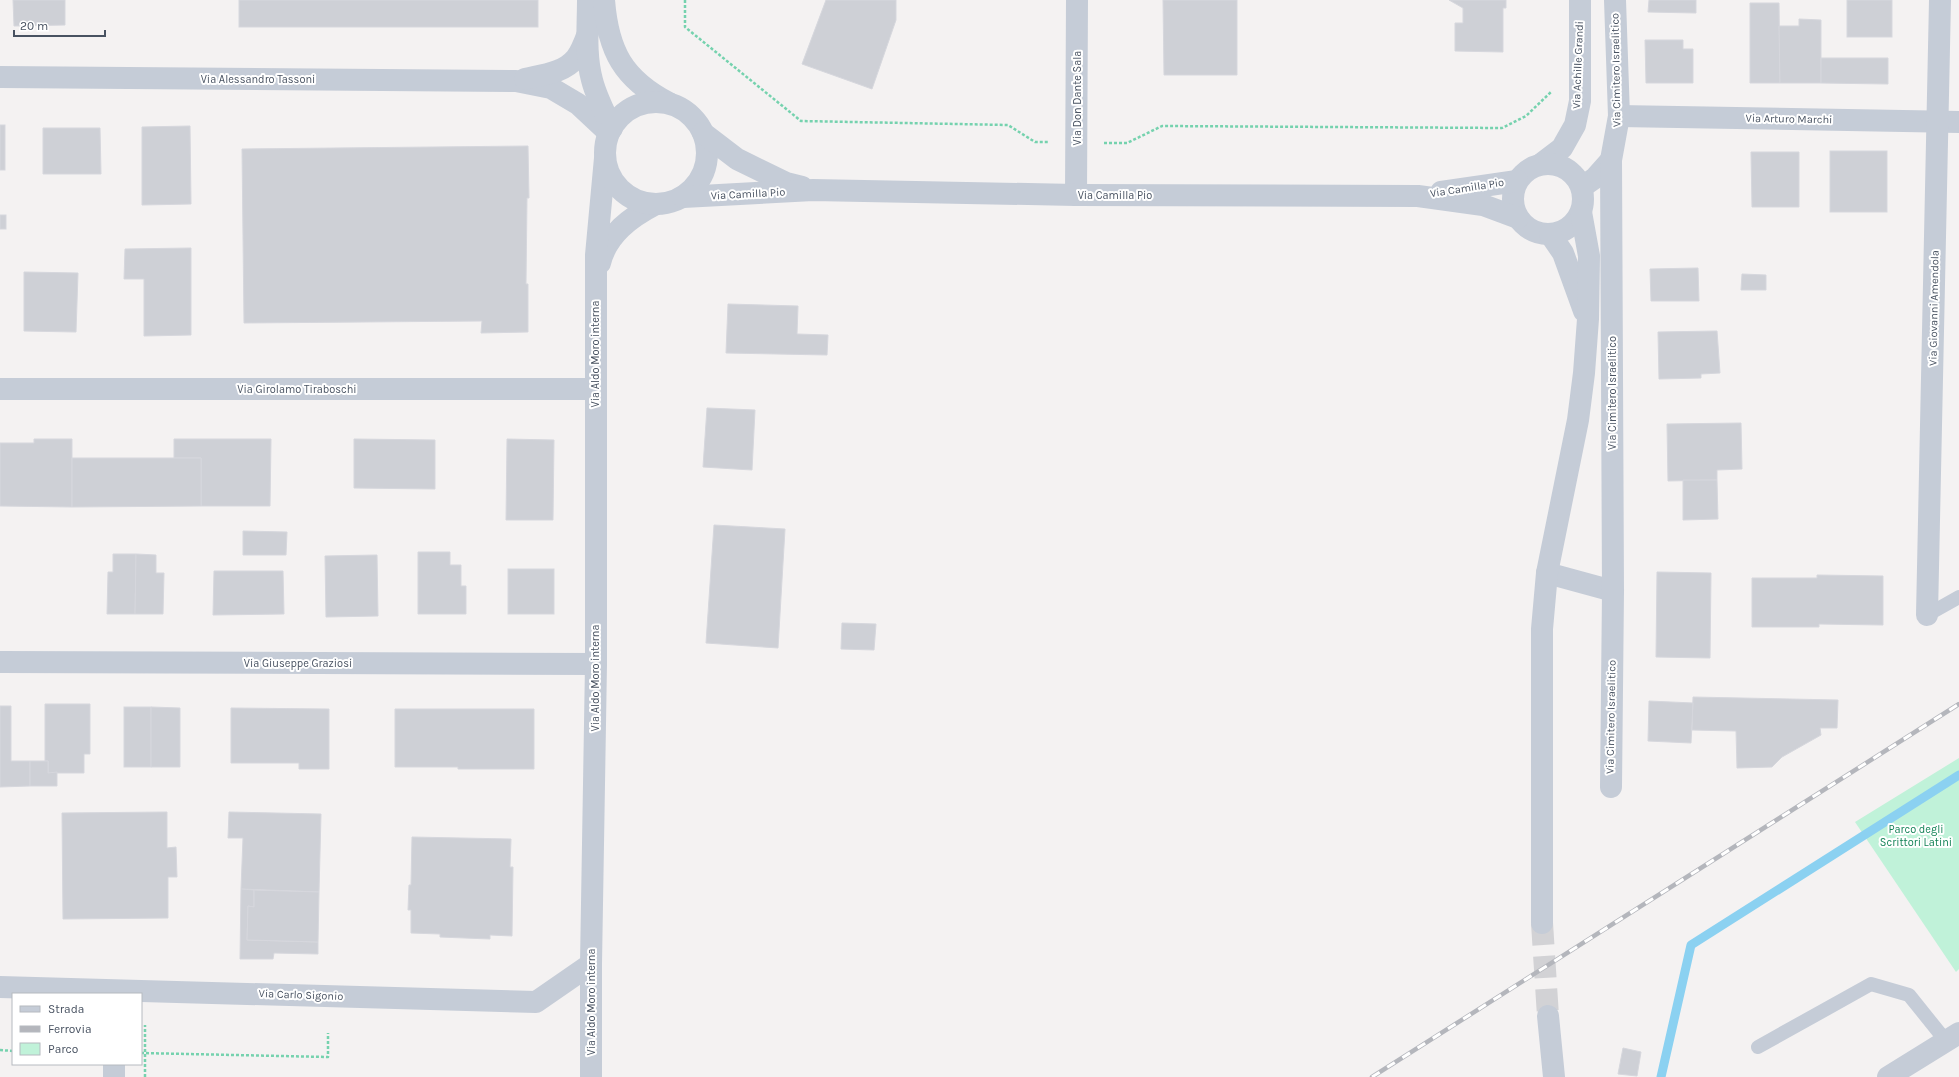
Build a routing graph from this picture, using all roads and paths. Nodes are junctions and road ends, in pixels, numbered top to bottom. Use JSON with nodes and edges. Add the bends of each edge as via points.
{"nodes":[{"id":1,"x":588,"y":0,"type":"edge"},
{"id":2,"x":604,"y":0,"type":"edge"},
{"id":3,"x":685,"y":0,"type":"edge"},
{"id":4,"x":1077,"y":0,"type":"edge"},
{"id":5,"x":1580,"y":0,"type":"edge"},
{"id":6,"x":1615,"y":0,"type":"edge"},
{"id":7,"x":1940,"y":0,"type":"edge"},
{"id":8,"x":588,"y":33,"type":"junction"},
{"id":9,"x":0,"y":77,"type":"edge"},
{"id":10,"x":516,"y":81,"type":"junction"},
{"id":11,"x":1554,"y":90,"type":"dead end"},
{"id":12,"x":671,"y":104,"type":"junction"},
{"id":13,"x":1619,"y":116,"type":"junction"},
{"id":14,"x":1948,"y":122,"type":"edge"},
{"id":15,"x":611,"y":130,"type":"junction"},
{"id":16,"x":703,"y":133,"type":"junction"},
{"id":17,"x":1076,"y":142,"type":"junction"},
{"id":18,"x":605,"y":158,"type":"junction"},
{"id":19,"x":1611,"y":160,"type":"junction"},
{"id":20,"x":1541,"y":164,"type":"junction"},
{"id":21,"x":1517,"y":181,"type":"junction"},
{"id":22,"x":1582,"y":187,"type":"junction"},
{"id":23,"x":813,"y":190,"type":"junction"},
{"id":24,"x":1076,"y":195,"type":"junction"},
{"id":25,"x":1418,"y":196,"type":"junction"},
{"id":26,"x":683,"y":197,"type":"junction"},
{"id":27,"x":656,"y":204,"type":"junction"},
{"id":28,"x":1581,"y":212,"type":"junction"},
{"id":29,"x":1518,"y":218,"type":"junction"},
{"id":30,"x":1550,"y":234,"type":"junction"},
{"id":31,"x":596,"y":280,"type":"junction"},
{"id":32,"x":1588,"y":320,"type":"junction"},
{"id":33,"x":0,"y":389,"type":"edge"},
{"id":34,"x":595,"y":390,"type":"junction"},
{"id":35,"x":1547,"y":573,"type":"junction"},
{"id":36,"x":1613,"y":591,"type":"junction"},
{"id":37,"x":1959,"y":597,"type":"edge"},
{"id":38,"x":1927,"y":615,"type":"joint"},
{"id":39,"x":0,"y":662,"type":"edge"},
{"id":40,"x":596,"y":664,"type":"junction"},
{"id":41,"x":1610,"y":787,"type":"dead end"},
{"id":42,"x":1542,"y":923,"type":"tunnel mouth"},
{"id":43,"x":591,"y":964,"type":"junction"},
{"id":44,"x":0,"y":987,"type":"edge"},
{"id":45,"x":116,"y":992,"type":"edge"},
{"id":46,"x":1548,"y":1016,"type":"tunnel mouth"},
{"id":47,"x":145,"y":1025,"type":"dead end"},
{"id":48,"x":328,"y":1033,"type":"dead end"},
{"id":49,"x":1953,"y":1037,"type":"edge"},
{"id":50,"x":1758,"y":1047,"type":"dead end"},
{"id":51,"x":0,"y":1050,"type":"edge"},
{"id":52,"x":12,"y":1051,"type":"edge"},
{"id":53,"x":145,"y":1053,"type":"junction"},
{"id":54,"x":114,"y":1065,"type":"edge"},
{"id":55,"x":114,"y":1077,"type":"edge"},
{"id":56,"x":145,"y":1077,"type":"edge"},
{"id":57,"x":591,"y":1077,"type":"edge"},
{"id":58,"x":1554,"y":1077,"type":"edge"},
{"id":59,"x":1888,"y":1077,"type":"edge"}],
"edges":[{"from":1,"to":8,"type":"street"},
{"from":2,"to":12,"type":"street","via":[[610,38],[627,73],[647,90]]},
{"from":3,"to":17,"type":"path","via":[[685,27],[801,122],[1008,125],[1035,142]]},
{"from":4,"to":17,"type":"street","name":"Via Don Dante Sala"},
{"from":5,"to":20,"type":"street","name":"Via Achille Grandi","via":[[1580,101],[1575,125],[1562,148]]},
{"from":6,"to":13,"type":"street","name":"Via Cimitero Israelitico"},
{"from":7,"to":14,"type":"street","name":"Via Giovanni Amendola"},
{"from":8,"to":10,"type":"street","name":"Via Alessandro Tassoni","via":[[576,58],[566,66],[555,72]]},
{"from":8,"to":15,"type":"street","via":[[588,61],[592,80]]},
{"from":9,"to":10,"type":"street","name":"Via Alessandro Tassoni"},
{"from":10,"to":15,"type":"street","name":"Via Alessandro Tassoni","via":[[552,88],[578,104]]},
{"from":11,"to":17,"type":"path","via":[[1526,116],[1502,128],[1162,126],[1127,143]]},
{"from":12,"to":15,"type":"street","via":[[644,103],[626,112]]},
{"from":12,"to":16,"type":"street","via":[[685,111],[696,121]]},
{"from":13,"to":14,"type":"street","name":"Via Arturo Marchi"},
{"from":13,"to":19,"type":"street","name":"Via Cimitero Israelitico"},
{"from":14,"to":38,"type":"street","name":"Via Giovanni Amendola"},
{"from":15,"to":18,"type":"street"},
{"from":16,"to":23,"type":"street","name":"Via Camilla Pio","via":[[736,159],[786,182]]},
{"from":16,"to":26,"type":"street","via":[[707,147],[704,168],[694,188]]},
{"from":17,"to":24,"type":"street","name":"Via Don Dante Sala"},
{"from":18,"to":27,"type":"street","via":[[608,170],[622,191],[643,203]]},
{"from":18,"to":31,"type":"street","name":"Via Aldo Moro interna"},
{"from":19,"to":22,"type":"street","via":[[1595,178]]},
{"from":19,"to":36,"type":"street","name":"Via Cimitero Israelitico"},
{"from":20,"to":21,"type":"street","via":[[1531,167]]},
{"from":20,"to":22,"type":"street","via":[[1551,163],[1565,168],[1577,178]]},
{"from":21,"to":25,"type":"street","name":"Via Camilla Pio"},
{"from":21,"to":29,"type":"street","via":[[1513,200]]},
{"from":22,"to":28,"type":"street"},
{"from":23,"to":24,"type":"street","name":"Via Camilla Pio"},
{"from":23,"to":26,"type":"street","name":"Via Camilla Pio"},
{"from":24,"to":25,"type":"street","name":"Via Camilla Pio"},
{"from":25,"to":29,"type":"street","name":"Via Camilla Pio","via":[[1483,205]]},
{"from":26,"to":27,"type":"street"},
{"from":27,"to":31,"type":"street","name":"Via Aldo Moro interna","via":[[638,213],[622,226],[601,257]]},
{"from":28,"to":30,"type":"street","via":[[1569,228]]},
{"from":28,"to":32,"type":"street","via":[[1589,256]]},
{"from":29,"to":30,"type":"street","via":[[1532,230]]},
{"from":30,"to":32,"type":"street","via":[[1563,253]]},
{"from":31,"to":34,"type":"street","name":"Via Aldo Moro interna"},
{"from":32,"to":35,"type":"street","via":[[1578,420]]},
{"from":33,"to":34,"type":"street","name":"Via Girolamo Tiraboschi"},
{"from":34,"to":40,"type":"street","name":"Via Aldo Moro interna"},
{"from":35,"to":36,"type":"street"},
{"from":35,"to":42,"type":"street","via":[[1542,629]]},
{"from":36,"to":41,"type":"street","name":"Via Cimitero Israelitico"},
{"from":37,"to":38,"type":"lane"},
{"from":39,"to":40,"type":"street","name":"Via Giuseppe Graziosi"},
{"from":40,"to":43,"type":"street","name":"Via Aldo Moro interna"},
{"from":43,"to":45,"type":"street","name":"Via Carlo Sigonio","via":[[536,1002]]},
{"from":43,"to":57,"type":"street","name":"Via Aldo Moro interna"},
{"from":44,"to":45,"type":"street","name":"Via Carlo Sigonio"},
{"from":46,"to":58,"type":"street"},
{"from":47,"to":53,"type":"path"},
{"from":48,"to":53,"type":"path","via":[[328,1057]]},
{"from":49,"to":50,"type":"lane","via":[[1909,995],[1871,984]]},
{"from":49,"to":59,"type":"street"},
{"from":51,"to":52,"type":"path"},
{"from":53,"to":56,"type":"path"},
{"from":54,"to":55,"type":"street"}]}
